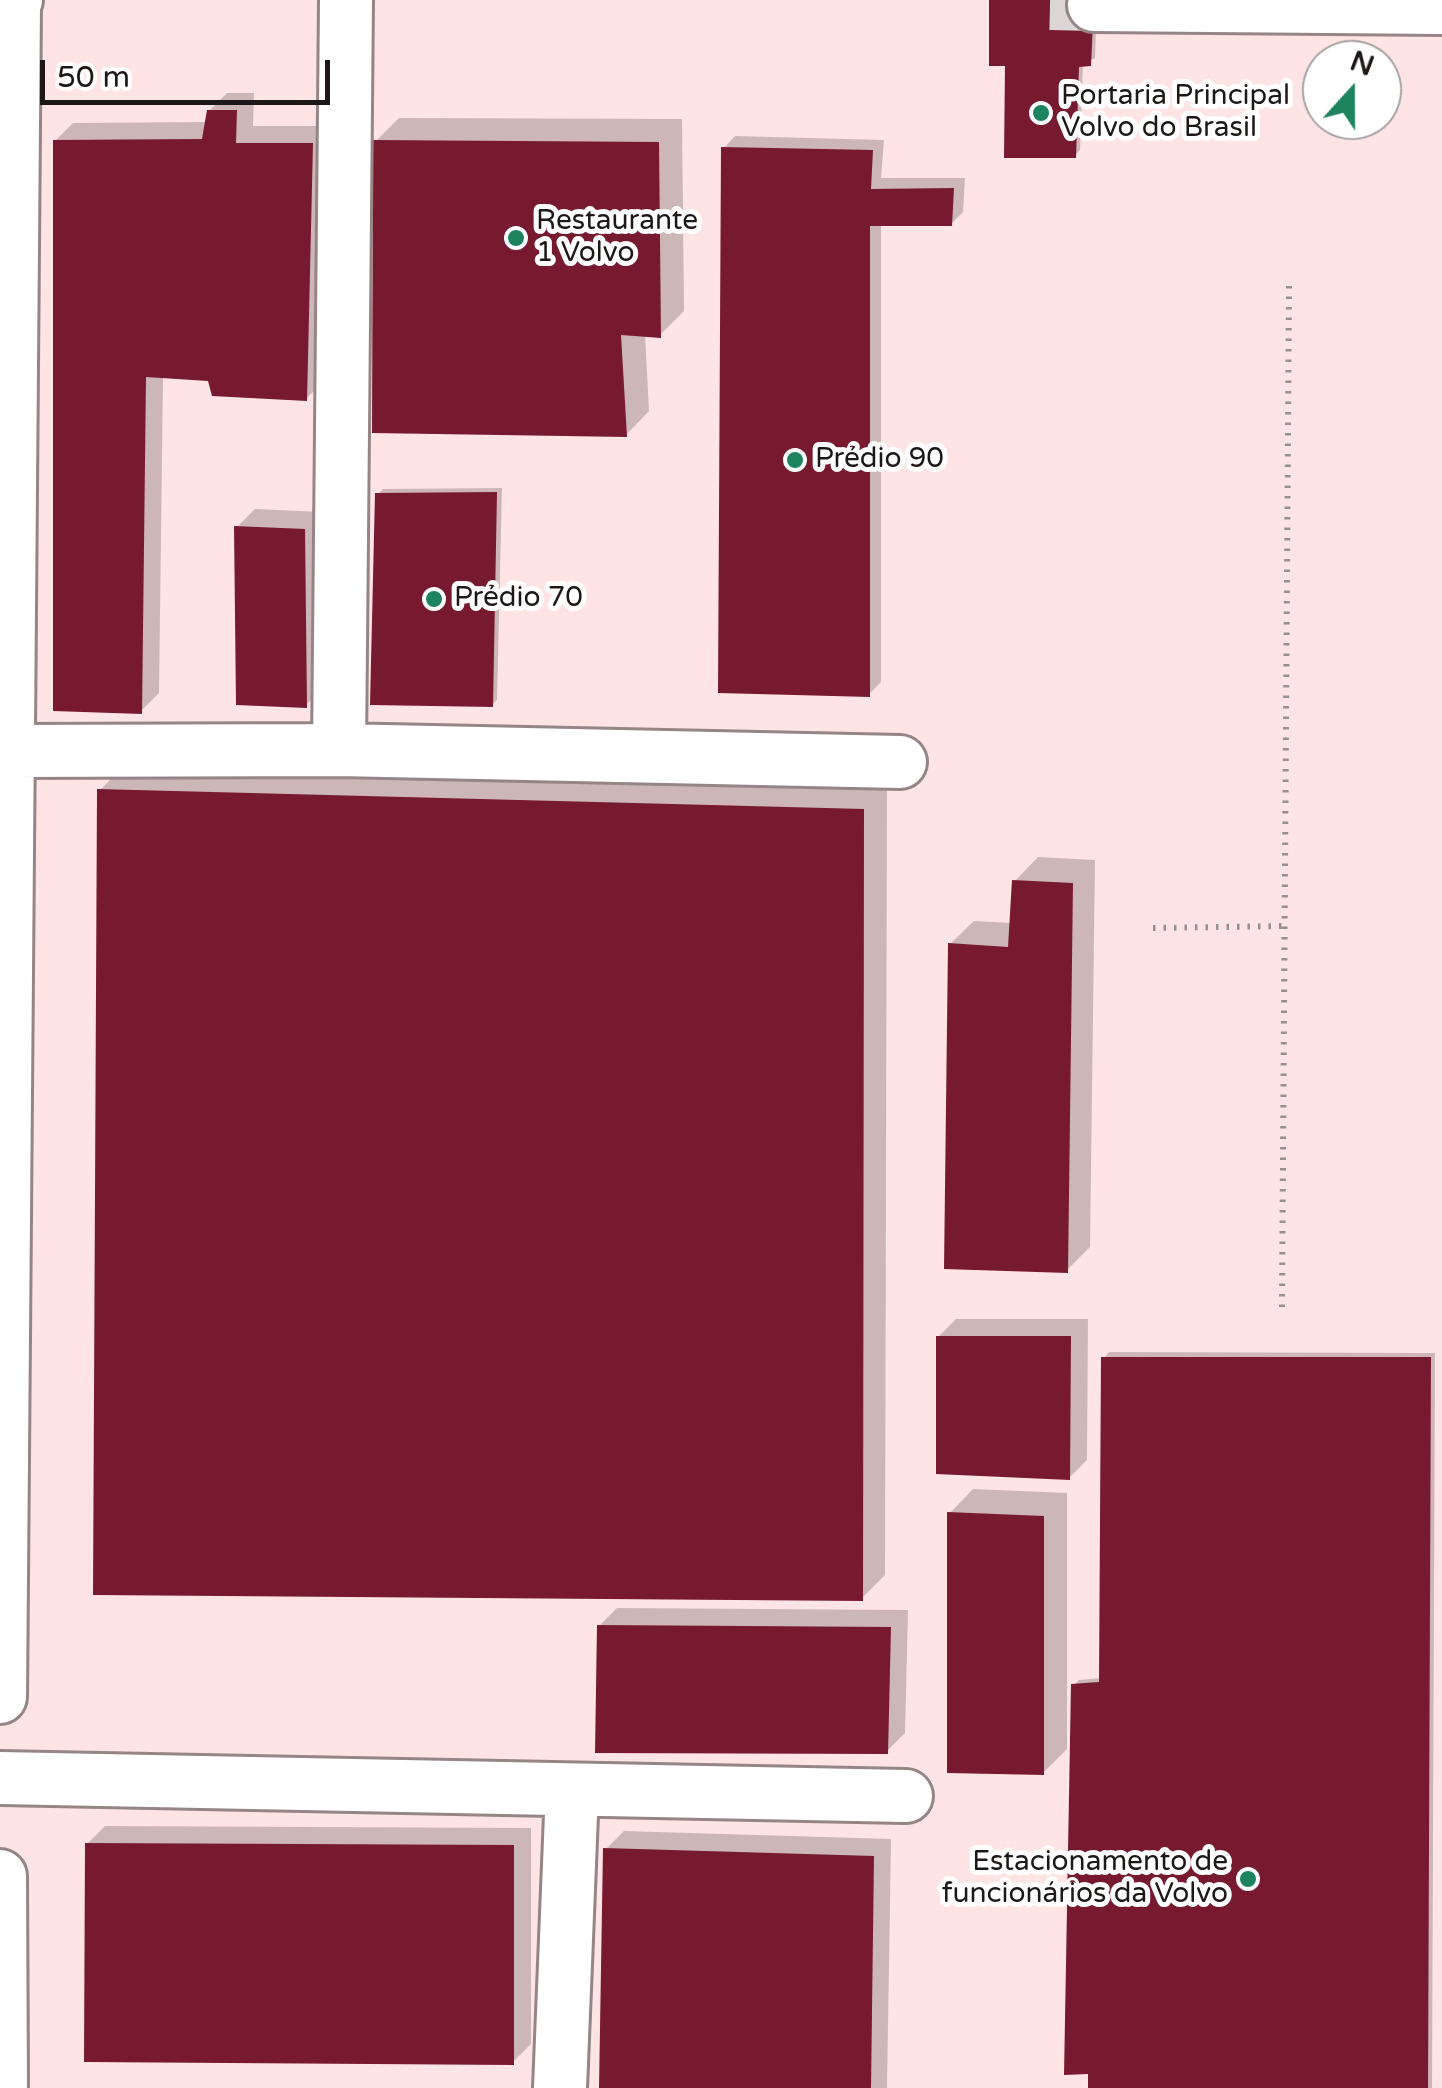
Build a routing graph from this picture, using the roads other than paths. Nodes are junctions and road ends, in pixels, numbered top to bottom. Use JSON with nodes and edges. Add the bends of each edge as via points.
{"nodes":[{"id":1,"x":16,"y":0,"type":"edge"},
{"id":2,"x":346,"y":0,"type":"edge"},
{"id":3,"x":1094,"y":5,"type":"dead end"},
{"id":4,"x":1442,"y":8,"type":"edge"},
{"id":5,"x":339,"y":750,"type":"junction"},
{"id":6,"x":8,"y":751,"type":"junction"},
{"id":7,"x":900,"y":762,"type":"dead end"},
{"id":8,"x":0,"y":1697,"type":"edge"},
{"id":9,"x":0,"y":1778,"type":"edge"},
{"id":10,"x":572,"y":1790,"type":"junction"},
{"id":11,"x":906,"y":1796,"type":"dead end"},
{"id":12,"x":0,"y":1876,"type":"edge"},
{"id":13,"x":2,"y":2088,"type":"edge"},
{"id":14,"x":560,"y":2088,"type":"edge"}],
"edges":[{"from":1,"to":6,"type":"lane"},
{"from":2,"to":5,"type":"lane"},
{"from":3,"to":4,"type":"lane"},
{"from":5,"to":6,"type":"lane"},
{"from":5,"to":7,"type":"lane"},
{"from":6,"to":8,"type":"lane"},
{"from":9,"to":10,"type":"lane"},
{"from":10,"to":11,"type":"lane"},
{"from":10,"to":14,"type":"lane"},
{"from":12,"to":13,"type":"lane"}]}
